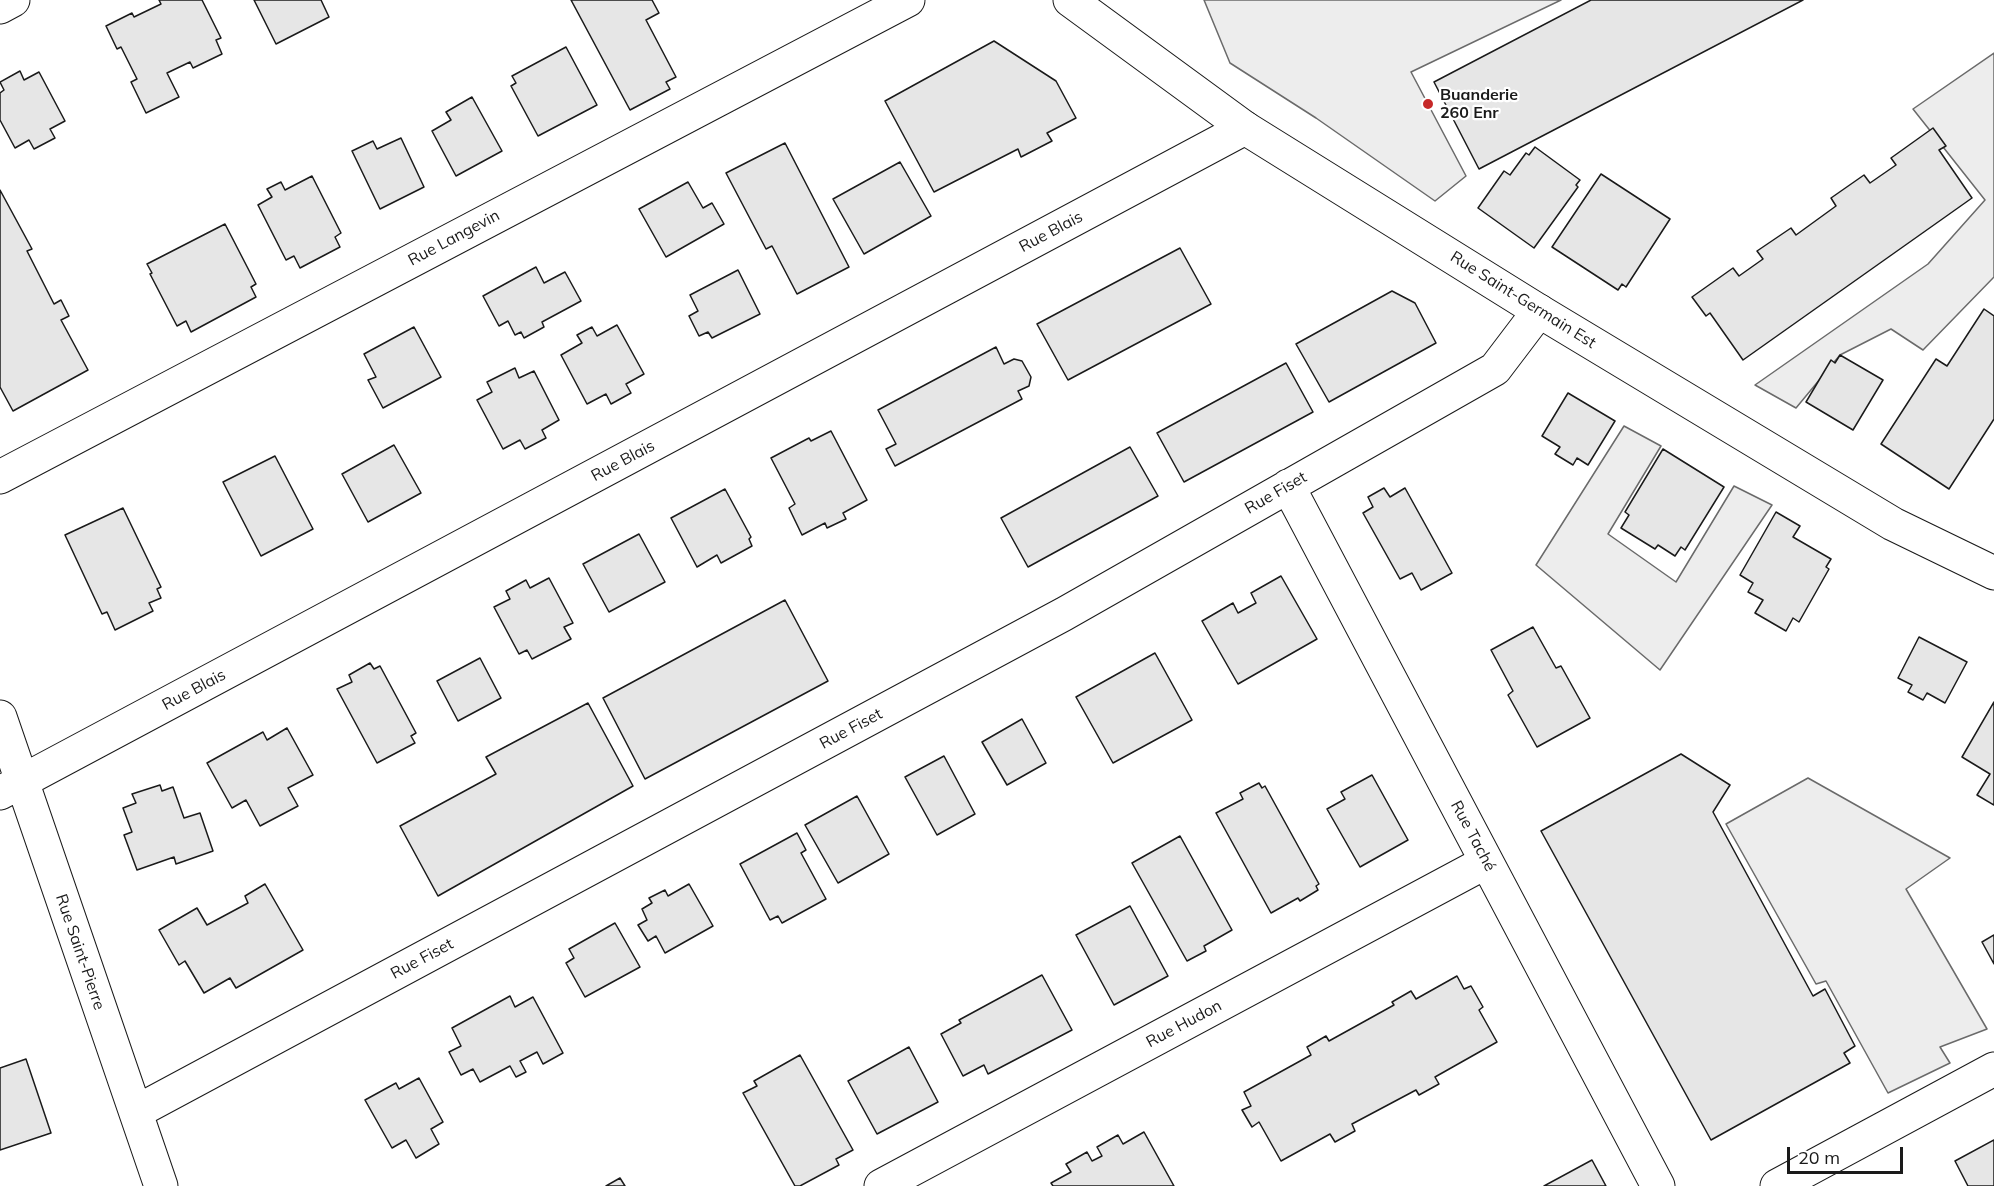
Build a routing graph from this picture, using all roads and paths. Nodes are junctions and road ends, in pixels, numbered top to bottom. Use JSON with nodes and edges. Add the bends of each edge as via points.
{"nodes":[{"id":1,"x":13,"y":0,"type":"edge"},
{"id":2,"x":908,"y":0,"type":"edge"},
{"id":3,"x":1070,"y":0,"type":"edge"},
{"id":4,"x":0,"y":7,"type":"edge"},
{"id":5,"x":1245,"y":128,"type":"junction"},
{"id":6,"x":1539,"y":311,"type":"junction"},
{"id":7,"x":0,"y":477,"type":"edge"},
{"id":8,"x":1288,"y":486,"type":"junction"},
{"id":9,"x":1994,"y":573,"type":"edge"},
{"id":10,"x":0,"y":717,"type":"edge"},
{"id":11,"x":11,"y":788,"type":"edge"},
{"id":12,"x":1486,"y":862,"type":"junction"},
{"id":13,"x":1994,"y":1069,"type":"edge"},
{"id":14,"x":136,"y":1112,"type":"junction"},
{"id":15,"x":161,"y":1186,"type":"edge"},
{"id":16,"x":881,"y":1186,"type":"edge"},
{"id":17,"x":1658,"y":1186,"type":"edge"},
{"id":18,"x":1777,"y":1186,"type":"edge"}],
"edges":[{"from":1,"to":4,"type":"street"},
{"from":2,"to":7,"type":"street","name":"Rue Langevin"},
{"from":3,"to":5,"type":"street","name":"Rue Saint-Germain Est"},
{"from":5,"to":6,"type":"street","name":"Rue Saint-Germain Est"},
{"from":5,"to":11,"type":"street","name":"Rue Blais"},
{"from":6,"to":8,"type":"street","name":"Rue Fiset","via":[[1495,369]]},
{"from":6,"to":9,"type":"street","name":"Rue Saint-Germain Est","via":[[1893,524]]},
{"from":8,"to":12,"type":"street","name":"Rue Taché"},
{"from":8,"to":14,"type":"street","name":"Rue Fiset","via":[[1064,614]]},
{"from":10,"to":11,"type":"street","name":"Rue Saint-Pierre"},
{"from":11,"to":14,"type":"street","name":"Rue Saint-Pierre"},
{"from":12,"to":16,"type":"street","name":"Rue Hudon"},
{"from":12,"to":17,"type":"street","name":"Rue Taché"},
{"from":13,"to":18,"type":"street"},
{"from":14,"to":15,"type":"street","name":"Rue Saint-Pierre"}]}
